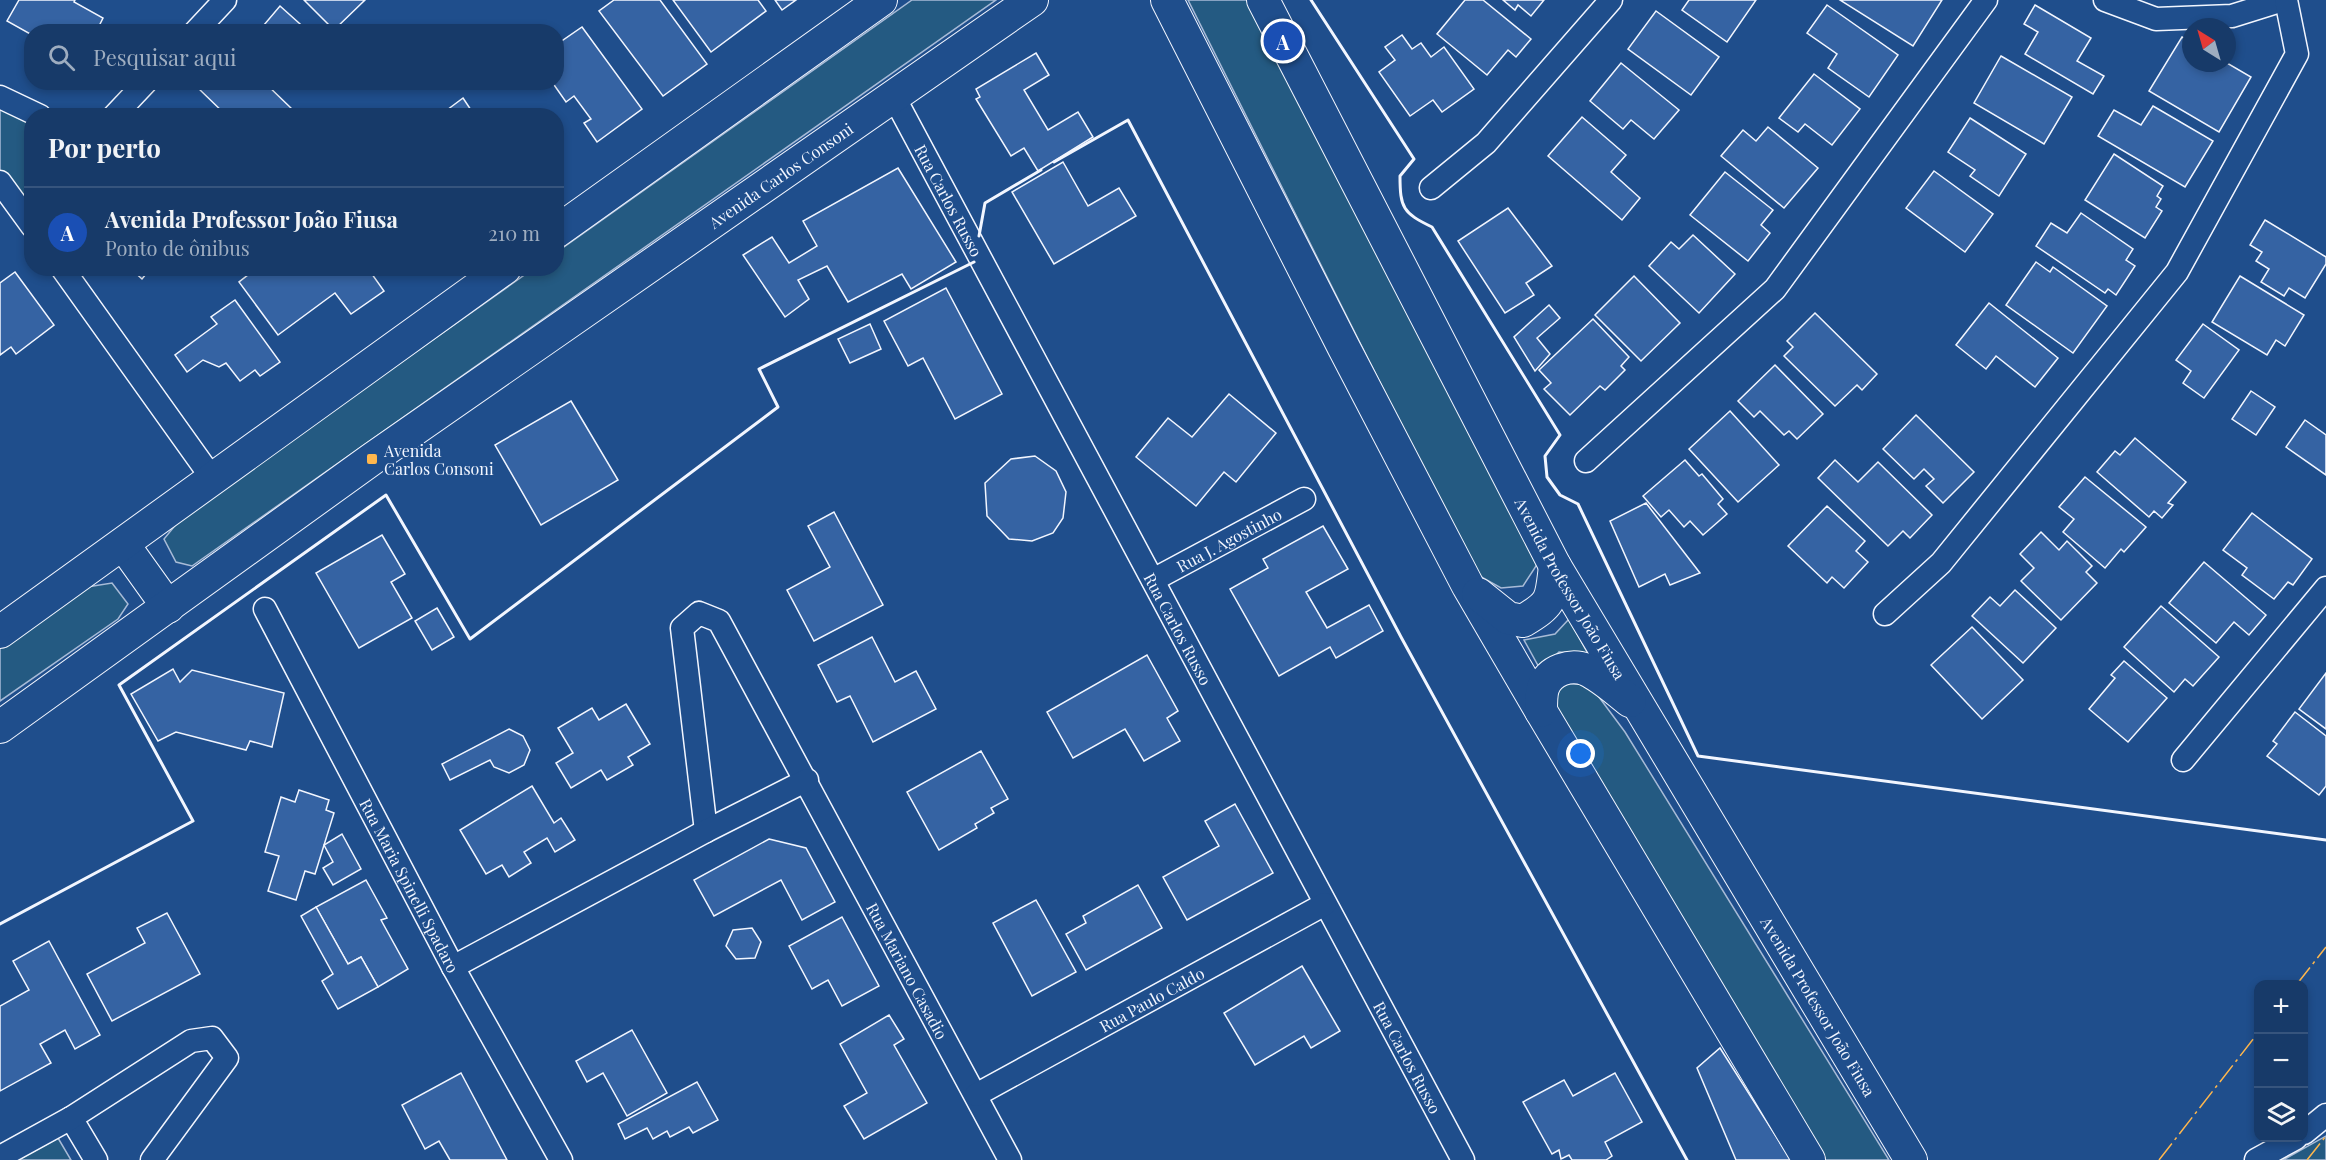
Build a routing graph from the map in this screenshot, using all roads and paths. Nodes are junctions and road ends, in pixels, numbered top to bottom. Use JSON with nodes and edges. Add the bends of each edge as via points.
{"nodes":[{"id":1,"x":225,"y":0,"type":"edge"},
{"id":2,"x":881,"y":0,"type":"edge"},
{"id":3,"x":1032,"y":0,"type":"edge"},
{"id":4,"x":1167,"y":0,"type":"edge"},
{"id":5,"x":1263,"y":0,"type":"edge"},
{"id":6,"x":1611,"y":0,"type":"edge"},
{"id":7,"x":1986,"y":0,"type":"edge"},
{"id":8,"x":2105,"y":0,"type":"edge"},
{"id":9,"x":2285,"y":0,"type":"edge"},
{"id":10,"x":202,"y":24,"type":"edge"},
{"id":11,"x":138,"y":90,"type":"edge"},
{"id":12,"x":894,"y":96,"type":"junction"},
{"id":13,"x":0,"y":97,"type":"edge"},
{"id":14,"x":24,"y":108,"type":"edge"},
{"id":15,"x":122,"y":108,"type":"edge"},
{"id":16,"x":0,"y":182,"type":"edge"},
{"id":17,"x":1431,"y":188,"type":"dead end"},
{"id":18,"x":24,"y":209,"type":"edge"},
{"id":19,"x":564,"y":226,"type":"edge"},
{"id":20,"x":68,"y":276,"type":"edge"},
{"id":21,"x":494,"y":276,"type":"edge"},
{"id":22,"x":1586,"y":461,"type":"dead end"},
{"id":23,"x":212,"y":478,"type":"junction"},
{"id":24,"x":1304,"y":499,"type":"dead end"},
{"id":25,"x":123,"y":544,"type":"junction"},
{"id":26,"x":1555,"y":566,"type":"junction"},
{"id":27,"x":1153,"y":580,"type":"junction"},
{"id":28,"x":1468,"y":586,"type":"junction"},
{"id":29,"x":2326,"y":588,"type":"edge"},
{"id":30,"x":168,"y":607,"type":"junction"},
{"id":31,"x":265,"y":609,"type":"dead end"},
{"id":32,"x":1885,"y":614,"type":"dead end"},
{"id":33,"x":0,"y":632,"type":"edge"},
{"id":34,"x":1641,"y":708,"type":"junction"},
{"id":35,"x":1541,"y":711,"type":"junction"},
{"id":36,"x":0,"y":727,"type":"edge"},
{"id":37,"x":2183,"y":760,"type":"dead end"},
{"id":38,"x":807,"y":780,"type":"junction"},
{"id":39,"x":706,"y":831,"type":"junction"},
{"id":40,"x":1325,"y":904,"type":"junction"},
{"id":41,"x":453,"y":967,"type":"junction"},
{"id":42,"x":976,"y":1095,"type":"junction"},
{"id":43,"x":2326,"y":1115,"type":"edge"},
{"id":44,"x":71,"y":1118,"type":"junction"},
{"id":45,"x":2308,"y":1130,"type":"edge"},
{"id":46,"x":2287,"y":1142,"type":"edge"},
{"id":47,"x":0,"y":1157,"type":"edge"},
{"id":48,"x":96,"y":1160,"type":"edge"},
{"id":49,"x":152,"y":1160,"type":"edge"},
{"id":50,"x":561,"y":1160,"type":"edge"},
{"id":51,"x":1010,"y":1160,"type":"edge"},
{"id":52,"x":1463,"y":1160,"type":"edge"},
{"id":53,"x":1809,"y":1160,"type":"edge"},
{"id":54,"x":1911,"y":1160,"type":"edge"},
{"id":55,"x":2256,"y":1160,"type":"edge"}],
"edges":[{"from":1,"to":10,"type":"street"},
{"from":2,"to":19,"type":"main road"},
{"from":3,"to":12,"type":"main road","name":"Avenida Carlos Consoni"},
{"from":4,"to":28,"type":"main road"},
{"from":5,"to":26,"type":"main road","name":"Avenida Professor João Fiusa"},
{"from":6,"to":17,"type":"street","via":[[1486,143]]},
{"from":7,"to":22,"type":"street","via":[[1775,289]]},
{"from":8,"to":9,"type":"street","via":[[2156,19],[2232,16]]},
{"from":9,"to":32,"type":"street","via":[[2297,54],[2177,272],[1941,563]]},
{"from":11,"to":15,"type":"street"},
{"from":12,"to":27,"type":"street","name":"Rua Carlos Russo"},
{"from":12,"to":30,"type":"main road","name":"Avenida Carlos Consoni","via":[[372,459]]},
{"from":13,"to":14,"type":"street"},
{"from":16,"to":18,"type":"street"},
{"from":20,"to":23,"type":"street"},
{"from":21,"to":23,"type":"main road"},
{"from":23,"to":25,"type":"main road"},
{"from":24,"to":27,"type":"street","name":"Rua J. Agostinho"},
{"from":25,"to":30,"type":"main road"},
{"from":25,"to":33,"type":"main road"},
{"from":26,"to":28,"type":"main road","via":[[1551,599],[1523,621],[1508,618]]},
{"from":26,"to":34,"type":"main road","name":"Avenida Professor João Fiusa"},
{"from":27,"to":40,"type":"street","name":"Rua Carlos Russo"},
{"from":28,"to":35,"type":"main road"},
{"from":29,"to":37,"type":"street"},
{"from":30,"to":36,"type":"main road","name":"Avenida Carlos Consoni"},
{"from":31,"to":41,"type":"street","name":"Rua Maria Spinelli Spadaro"},
{"from":34,"to":35,"type":"main road","via":[[1587,670],[1573,667],[1550,677],[1543,688]]},
{"from":34,"to":54,"type":"main road","name":"Avenida Professor João Fiusa"},
{"from":35,"to":53,"type":"main road"},
{"from":38,"to":39,"type":"street"},
{"from":38,"to":39,"type":"street","name":"Rua Mariano Casadio","via":[[719,621],[699,614],[682,628]]},
{"from":38,"to":42,"type":"street","name":"Rua Mariano Casadio"},
{"from":39,"to":41,"type":"street"},
{"from":40,"to":42,"type":"street","name":"Rua Paulo Caldo"},
{"from":40,"to":52,"type":"street","name":"Rua Carlos Russo"},
{"from":41,"to":50,"type":"street","name":"Rua Maria Spinelli Spadaro"},
{"from":42,"to":51,"type":"street","name":"Rua Mariano Casadio"},
{"from":43,"to":45,"type":"street"},
{"from":44,"to":47,"type":"street"},
{"from":44,"to":48,"type":"street"},
{"from":44,"to":49,"type":"street","via":[[191,1041],[212,1038],[227,1058]]},
{"from":46,"to":55,"type":"street"}]}
